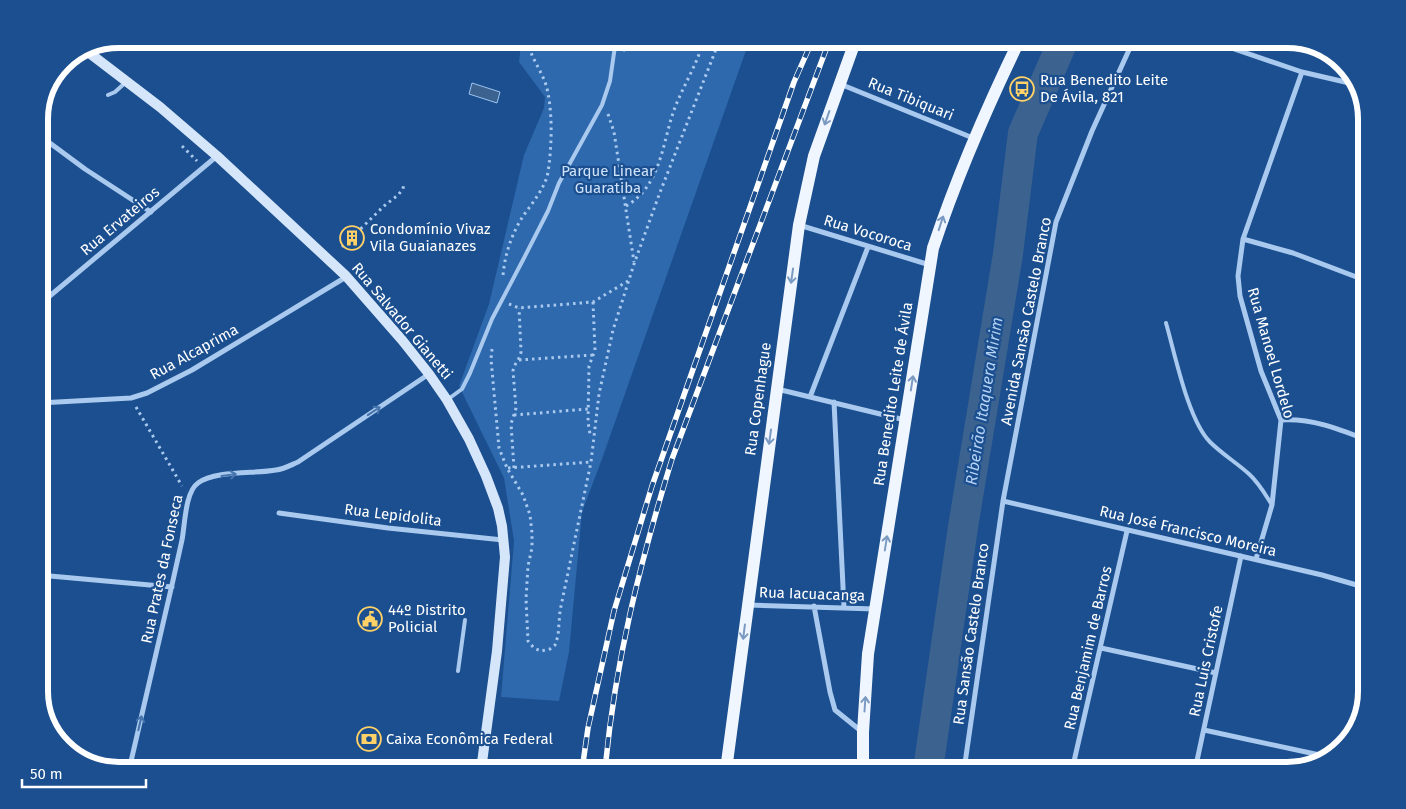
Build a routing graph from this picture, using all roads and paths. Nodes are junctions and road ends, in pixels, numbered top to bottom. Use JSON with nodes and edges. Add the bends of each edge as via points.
{"nodes":[{"id":1,"x":529,"y":48,"type":"edge"},
{"id":2,"x":614,"y":48,"type":"edge"},
{"id":3,"x":700,"y":48,"type":"edge"},
{"id":4,"x":716,"y":48,"type":"edge"},
{"id":5,"x":853,"y":48,"type":"edge"},
{"id":6,"x":1016,"y":48,"type":"edge"},
{"id":7,"x":1130,"y":48,"type":"edge"},
{"id":8,"x":1231,"y":48,"type":"edge"},
{"id":9,"x":90,"y":54,"type":"edge"},
{"id":10,"x":1302,"y":72,"type":"junction"},
{"id":11,"x":128,"y":81,"type":"junction"},
{"id":12,"x":839,"y":83,"type":"junction"},
{"id":13,"x":1348,"y":83,"type":"edge"},
{"id":14,"x":108,"y":95,"type":"dead end"},
{"id":15,"x":602,"y":105,"type":"junction"},
{"id":16,"x":974,"y":138,"type":"junction"},
{"id":17,"x":48,"y":142,"type":"edge"},
{"id":18,"x":217,"y":156,"type":"junction"},
{"id":19,"x":404,"y":183,"type":"dead end"},
{"id":20,"x":626,"y":206,"type":"junction"},
{"id":21,"x":151,"y":212,"type":"junction"},
{"id":22,"x":799,"y":225,"type":"junction"},
{"id":23,"x":1243,"y":239,"type":"junction"},
{"id":24,"x":342,"y":247,"type":"dead end"},
{"id":25,"x":868,"y":247,"type":"junction"},
{"id":26,"x":634,"y":264,"type":"junction"},
{"id":27,"x":930,"y":265,"type":"junction"},
{"id":28,"x":346,"y":276,"type":"junction"},
{"id":29,"x":1358,"y":278,"type":"edge"},
{"id":30,"x":629,"y":280,"type":"junction"},
{"id":31,"x":48,"y":298,"type":"edge"},
{"id":32,"x":501,"y":301,"type":"junction"},
{"id":33,"x":592,"y":302,"type":"junction"},
{"id":34,"x":519,"y":308,"type":"junction"},
{"id":35,"x":492,"y":319,"type":"junction"},
{"id":36,"x":1166,"y":323,"type":"dead end"},
{"id":37,"x":593,"y":355,"type":"junction"},
{"id":38,"x":518,"y":360,"type":"junction"},
{"id":39,"x":429,"y":374,"type":"junction"},
{"id":40,"x":776,"y":388,"type":"junction"},
{"id":41,"x":810,"y":397,"type":"junction"},
{"id":42,"x":131,"y":398,"type":"junction"},
{"id":43,"x":447,"y":400,"type":"junction"},
{"id":44,"x":834,"y":402,"type":"junction"},
{"id":45,"x":48,"y":403,"type":"edge"},
{"id":46,"x":588,"y":409,"type":"junction"},
{"id":47,"x":513,"y":415,"type":"junction"},
{"id":48,"x":906,"y":420,"type":"junction"},
{"id":49,"x":1281,"y":420,"type":"junction"},
{"id":50,"x":594,"y":435,"type":"junction"},
{"id":51,"x":1358,"y":437,"type":"edge"},
{"id":52,"x":591,"y":462,"type":"junction"},
{"id":53,"x":507,"y":468,"type":"junction"},
{"id":54,"x":514,"y":468,"type":"junction"},
{"id":55,"x":188,"y":496,"type":"junction"},
{"id":56,"x":1003,"y":501,"type":"junction"},
{"id":57,"x":1272,"y":506,"type":"junction"},
{"id":58,"x":279,"y":513,"type":"dead end"},
{"id":59,"x":1127,"y":530,"type":"junction"},
{"id":60,"x":504,"y":540,"type":"junction"},
{"id":61,"x":1241,"y":556,"type":"junction"},
{"id":62,"x":1256,"y":560,"type":"junction"},
{"id":63,"x":48,"y":576,"type":"edge"},
{"id":64,"x":1358,"y":585,"type":"edge"},
{"id":65,"x":172,"y":588,"type":"junction"},
{"id":66,"x":747,"y":605,"type":"junction"},
{"id":67,"x":814,"y":606,"type":"junction"},
{"id":68,"x":844,"y":607,"type":"junction"},
{"id":69,"x":875,"y":609,"type":"junction"},
{"id":70,"x":466,"y":620,"type":"dead end"},
{"id":71,"x":1101,"y":648,"type":"junction"},
{"id":72,"x":458,"y":672,"type":"dead end"},
{"id":73,"x":1216,"y":672,"type":"junction"},
{"id":74,"x":1204,"y":730,"type":"junction"},
{"id":75,"x":863,"y":732,"type":"junction"},
{"id":76,"x":1317,"y":754,"type":"edge"},
{"id":77,"x":131,"y":762,"type":"edge"},
{"id":78,"x":482,"y":762,"type":"edge"},
{"id":79,"x":727,"y":762,"type":"edge"},
{"id":80,"x":863,"y":762,"type":"edge"},
{"id":81,"x":965,"y":762,"type":"edge"},
{"id":82,"x":1074,"y":762,"type":"edge"},
{"id":83,"x":1197,"y":762,"type":"edge"}],
"edges":[{"from":1,"to":32,"type":"path","via":[[545,83],[549,105],[548,174],[508,245]]},
{"from":2,"to":15,"type":"lane"},
{"from":3,"to":20,"type":"path","via":[[674,110],[653,176],[641,194]]},
{"from":4,"to":26,"type":"path"},
{"from":5,"to":12,"type":"main road","name":"Rua Copenhague"},
{"from":6,"to":16,"type":"main road","name":"Rua Benedito Leite de Ávila"},
{"from":7,"to":56,"type":"street","name":"Avenida Sansão Castelo Branco","via":[[1056,222]]},
{"from":8,"to":10,"type":"street"},
{"from":9,"to":11,"type":"main road","name":"Rua Salvador Gianetti"},
{"from":10,"to":13,"type":"street"},
{"from":10,"to":23,"type":"street","name":"Rua Manoel Lordelo"},
{"from":11,"to":14,"type":"lane"},
{"from":11,"to":18,"type":"main road","name":"Rua Salvador Gianetti"},
{"from":12,"to":16,"type":"street","name":"Rua Tibiquari"},
{"from":12,"to":22,"type":"main road","name":"Rua Copenhague","one_way":true,"via":[[814,156]]},
{"from":15,"to":20,"type":"path","via":[[612,121]]},
{"from":15,"to":32,"type":"lane"},
{"from":27,"to":16,"type":"main road","name":"Rua Benedito Leite de Ávila","one_way":true,"via":[[949,199]]},
{"from":17,"to":21,"type":"street"},
{"from":18,"to":21,"type":"street","name":"Rua Ervateiros"},
{"from":18,"to":28,"type":"main road","name":"Rua Salvador Gianetti"},
{"from":19,"to":24,"type":"path","via":[[398,195]]},
{"from":20,"to":26,"type":"path"},
{"from":21,"to":31,"type":"street","name":"Rua Ervateiros"},
{"from":22,"to":25,"type":"street","name":"Rua Vocoroca"},
{"from":22,"to":40,"type":"main road","name":"Rua Copenhague","one_way":true},
{"from":23,"to":29,"type":"street","via":[[1293,253]]},
{"from":23,"to":49,"type":"street","name":"Rua Manoel Lordelo","via":[[1238,276],[1240,296],[1261,371]]},
{"from":25,"to":27,"type":"street","name":"Rua Vocoroca"},
{"from":25,"to":41,"type":"street"},
{"from":26,"to":30,"type":"path"},
{"from":48,"to":27,"type":"main road","name":"Rua Benedito Leite de Ávila","one_way":true},
{"from":28,"to":39,"type":"main road","name":"Rua Salvador Gianetti"},
{"from":28,"to":42,"type":"street","name":"Rua Alcaprima","via":[[192,370]]},
{"from":30,"to":33,"type":"path"},
{"from":30,"to":50,"type":"path","via":[[606,357]]},
{"from":32,"to":34,"type":"path"},
{"from":32,"to":35,"type":"lane"},
{"from":33,"to":34,"type":"path"},
{"from":33,"to":37,"type":"path","via":[[596,344]]},
{"from":34,"to":38,"type":"path","via":[[521,357]]},
{"from":35,"to":43,"type":"lane","via":[[462,389]]},
{"from":35,"to":53,"type":"path","via":[[495,328],[491,359],[496,417],[500,448]]},
{"from":36,"to":57,"type":"lane","via":[[1199,427],[1209,442],[1249,475]]},
{"from":37,"to":38,"type":"path"},
{"from":37,"to":46,"type":"path","via":[[589,366]]},
{"from":38,"to":47,"type":"path","via":[[513,371],[516,408]]},
{"from":39,"to":43,"type":"main road","name":"Rua Salvador Gianetti"},
{"from":55,"to":39,"type":"street","name":"Rua Prates da Fonseca","one_way":true,"via":[[197,483],[211,478],[278,470],[298,462]]},
{"from":40,"to":41,"type":"street"},
{"from":40,"to":66,"type":"main road","name":"Rua Copenhague","one_way":true},
{"from":41,"to":44,"type":"street"},
{"from":42,"to":45,"type":"street","name":"Rua Alcaprima"},
{"from":42,"to":55,"type":"path"},
{"from":43,"to":60,"type":"main road","name":"Rua Salvador Gianetti","via":[[486,476],[498,508]]},
{"from":44,"to":48,"type":"street"},
{"from":44,"to":68,"type":"street"},
{"from":46,"to":47,"type":"path"},
{"from":46,"to":50,"type":"path","via":[[588,430]]},
{"from":47,"to":54,"type":"path","via":[[510,424]]},
{"from":69,"to":48,"type":"main road","name":"Rua Benedito Leite de Ávila","one_way":true},
{"from":49,"to":51,"type":"street","via":[[1314,421]]},
{"from":49,"to":57,"type":"street","name":"Rua Manoel Lordelo"},
{"from":50,"to":52,"type":"path"},
{"from":52,"to":53,"type":"path","via":[[558,636],[550,650],[541,651],[528,642],[526,600],[532,540],[530,515],[523,495]]},
{"from":52,"to":54,"type":"path"},
{"from":53,"to":54,"type":"path"},
{"from":55,"to":65,"type":"street","name":"Rua Prates da Fonseca"},
{"from":56,"to":59,"type":"street","name":"Rua José Francisco Moreira"},
{"from":56,"to":81,"type":"street","name":"Rua Sansão Castelo Branco"},
{"from":57,"to":62,"type":"street","name":"Rua Manoel Lordelo"},
{"from":58,"to":60,"type":"street","name":"Rua Lepidolita"},
{"from":59,"to":61,"type":"street","name":"Rua José Francisco Moreira"},
{"from":59,"to":71,"type":"street","name":"Rua Benjamim de Barros"},
{"from":60,"to":78,"type":"main road","name":"Rua Salvador Gianetti","via":[[504,582]]},
{"from":61,"to":62,"type":"street","name":"Rua José Francisco Moreira"},
{"from":61,"to":73,"type":"street","name":"Rua Luis Cristofe"},
{"from":62,"to":64,"type":"street","name":"Rua José Francisco Moreira"},
{"from":63,"to":65,"type":"street"},
{"from":77,"to":65,"type":"street","name":"Rua Prates da Fonseca","one_way":true},
{"from":66,"to":67,"type":"street","name":"Rua Iacuacanga"},
{"from":66,"to":79,"type":"main road","name":"Rua Copenhague","one_way":true},
{"from":67,"to":68,"type":"street","name":"Rua Iacuacanga"},
{"from":67,"to":75,"type":"street","via":[[835,710]]},
{"from":68,"to":69,"type":"street","name":"Rua Iacuacanga"},
{"from":75,"to":69,"type":"main road","name":"Rua Benedito Leite de Ávila","one_way":true,"via":[[868,654]]},
{"from":70,"to":72,"type":"lane"},
{"from":71,"to":73,"type":"street"},
{"from":71,"to":82,"type":"street","name":"Rua Benjamim de Barros"},
{"from":73,"to":74,"type":"street","name":"Rua Luis Cristofe"},
{"from":74,"to":76,"type":"street"},
{"from":74,"to":83,"type":"street","name":"Rua Luis Cristofe"},
{"from":75,"to":80,"type":"main road","name":"Rua Benedito Leite de Ávila"}]}
